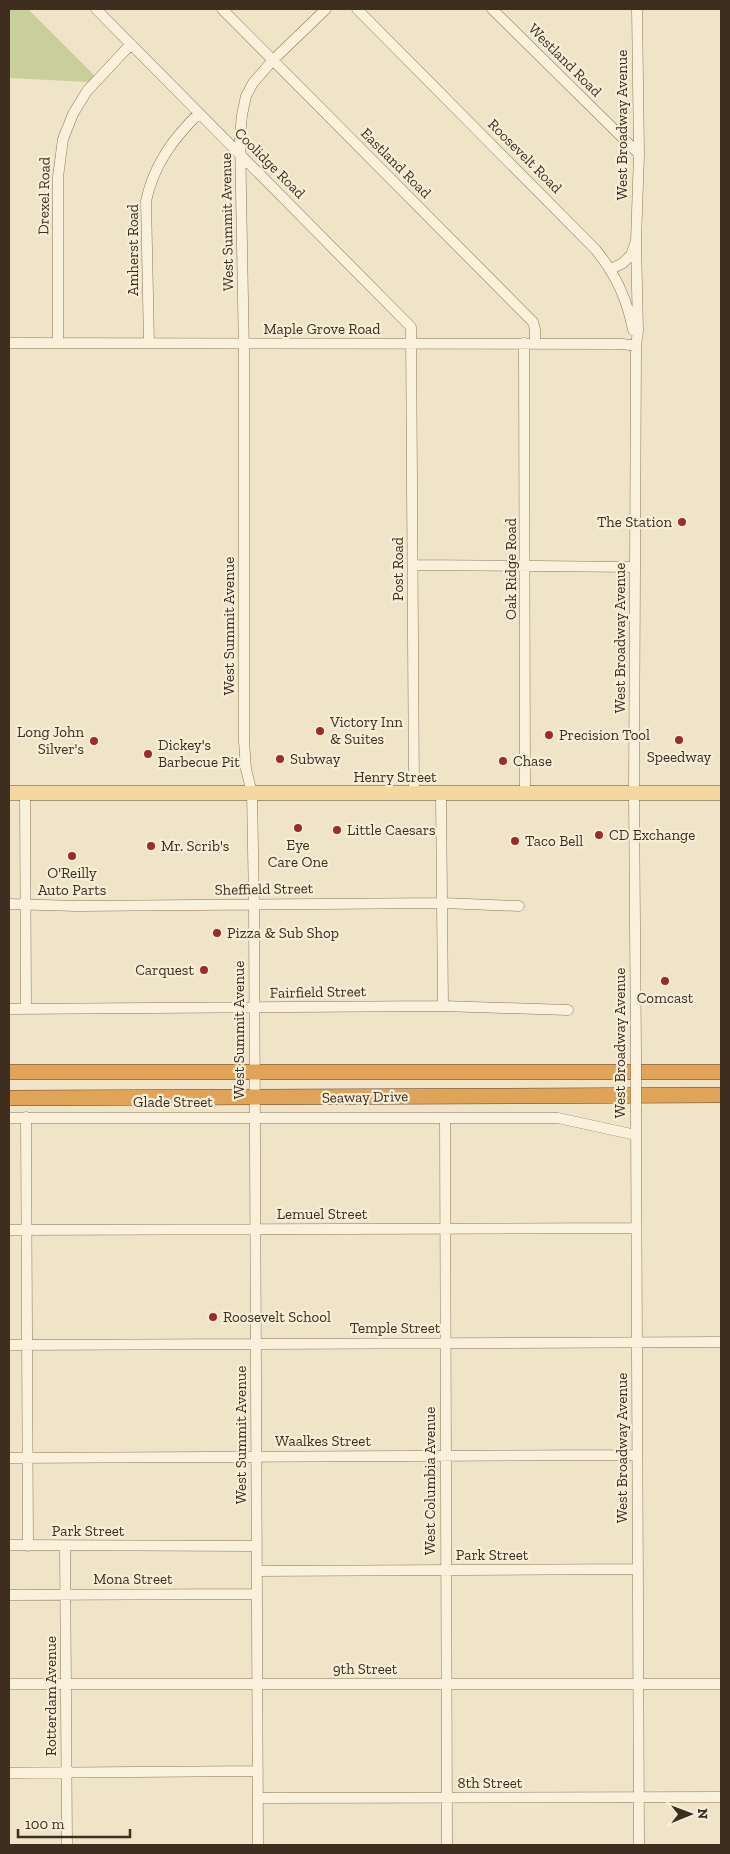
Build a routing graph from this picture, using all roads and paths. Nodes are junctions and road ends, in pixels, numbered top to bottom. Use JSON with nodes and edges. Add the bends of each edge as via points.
{"nodes":[{"id":1,"x":96,"y":9,"type":"edge"},
{"id":2,"x":222,"y":9,"type":"edge"},
{"id":3,"x":326,"y":9,"type":"edge"},
{"id":4,"x":357,"y":9,"type":"edge"},
{"id":5,"x":492,"y":9,"type":"edge"},
{"id":6,"x":636,"y":9,"type":"edge"},
{"id":7,"x":131,"y":44,"type":"junction"},
{"id":8,"x":273,"y":60,"type":"junction"},
{"id":9,"x":199,"y":113,"type":"junction"},
{"id":10,"x":639,"y":154,"type":"junction"},
{"id":11,"x":241,"y":155,"type":"junction"},
{"id":12,"x":636,"y":241,"type":"junction"},
{"id":13,"x":611,"y":269,"type":"junction"},
{"id":14,"x":9,"y":343,"type":"edge"},
{"id":15,"x":58,"y":343,"type":"junction"},
{"id":16,"x":149,"y":343,"type":"junction"},
{"id":17,"x":535,"y":343,"type":"junction"},
{"id":18,"x":243,"y":344,"type":"junction"},
{"id":19,"x":412,"y":344,"type":"junction"},
{"id":20,"x":524,"y":344,"type":"junction"},
{"id":21,"x":636,"y":346,"type":"junction"},
{"id":22,"x":413,"y":565,"type":"junction"},
{"id":23,"x":526,"y":566,"type":"junction"},
{"id":24,"x":635,"y":567,"type":"junction"},
{"id":25,"x":24,"y":793,"type":"junction"},
{"id":26,"x":252,"y":793,"type":"junction"},
{"id":27,"x":721,"y":793,"type":"edge"},
{"id":28,"x":9,"y":794,"type":"edge"},
{"id":29,"x":414,"y":794,"type":"junction"},
{"id":30,"x":441,"y":794,"type":"junction"},
{"id":31,"x":526,"y":794,"type":"junction"},
{"id":32,"x":634,"y":794,"type":"junction"},
{"id":33,"x":443,"y":903,"type":"junction"},
{"id":34,"x":9,"y":904,"type":"edge"},
{"id":35,"x":26,"y":904,"type":"junction"},
{"id":36,"x":254,"y":904,"type":"junction"},
{"id":37,"x":519,"y":906,"type":"dead end"},
{"id":38,"x":443,"y":1006,"type":"junction"},
{"id":39,"x":254,"y":1008,"type":"junction"},
{"id":40,"x":26,"y":1009,"type":"junction"},
{"id":41,"x":9,"y":1010,"type":"edge"},
{"id":42,"x":568,"y":1010,"type":"dead end"},
{"id":43,"x":255,"y":1071,"type":"junction"},
{"id":44,"x":9,"y":1072,"type":"edge"},
{"id":45,"x":230,"y":1072,"type":"junction"},
{"id":46,"x":416,"y":1072,"type":"junction"},
{"id":47,"x":721,"y":1072,"type":"edge"},
{"id":48,"x":254,"y":1095,"type":"junction"},
{"id":49,"x":721,"y":1095,"type":"edge"},
{"id":50,"x":9,"y":1098,"type":"edge"},
{"id":51,"x":100,"y":1098,"type":"junction"},
{"id":52,"x":26,"y":1117,"type":"junction"},
{"id":53,"x":255,"y":1117,"type":"junction"},
{"id":54,"x":9,"y":1118,"type":"edge"},
{"id":55,"x":445,"y":1118,"type":"junction"},
{"id":56,"x":636,"y":1135,"type":"junction"},
{"id":57,"x":636,"y":1228,"type":"junction"},
{"id":58,"x":445,"y":1229,"type":"junction"},
{"id":59,"x":9,"y":1230,"type":"edge"},
{"id":60,"x":27,"y":1230,"type":"junction"},
{"id":61,"x":255,"y":1230,"type":"junction"},
{"id":62,"x":445,"y":1342,"type":"junction"},
{"id":63,"x":637,"y":1342,"type":"junction"},
{"id":64,"x":721,"y":1342,"type":"edge"},
{"id":65,"x":256,"y":1344,"type":"junction"},
{"id":66,"x":9,"y":1345,"type":"edge"},
{"id":67,"x":28,"y":1345,"type":"junction"},
{"id":68,"x":637,"y":1455,"type":"junction"},
{"id":69,"x":256,"y":1456,"type":"junction"},
{"id":70,"x":445,"y":1456,"type":"junction"},
{"id":71,"x":9,"y":1458,"type":"edge"},
{"id":72,"x":28,"y":1458,"type":"junction"},
{"id":73,"x":9,"y":1545,"type":"edge"},
{"id":74,"x":28,"y":1546,"type":"junction"},
{"id":75,"x":257,"y":1546,"type":"junction"},
{"id":76,"x":65,"y":1547,"type":"junction"},
{"id":77,"x":638,"y":1569,"type":"junction"},
{"id":78,"x":446,"y":1570,"type":"junction"},
{"id":79,"x":257,"y":1571,"type":"junction"},
{"id":80,"x":257,"y":1594,"type":"junction"},
{"id":81,"x":9,"y":1595,"type":"edge"},
{"id":82,"x":65,"y":1595,"type":"junction"},
{"id":83,"x":9,"y":1684,"type":"edge"},
{"id":84,"x":66,"y":1684,"type":"junction"},
{"id":85,"x":257,"y":1684,"type":"junction"},
{"id":86,"x":446,"y":1684,"type":"junction"},
{"id":87,"x":638,"y":1684,"type":"junction"},
{"id":88,"x":721,"y":1684,"type":"edge"},
{"id":89,"x":258,"y":1770,"type":"junction"},
{"id":90,"x":67,"y":1772,"type":"junction"},
{"id":91,"x":9,"y":1773,"type":"edge"},
{"id":92,"x":639,"y":1797,"type":"junction"},
{"id":93,"x":721,"y":1797,"type":"edge"},
{"id":94,"x":258,"y":1798,"type":"junction"},
{"id":95,"x":447,"y":1798,"type":"junction"},
{"id":96,"x":67,"y":1845,"type":"edge"},
{"id":97,"x":258,"y":1845,"type":"edge"},
{"id":98,"x":447,"y":1845,"type":"edge"},
{"id":99,"x":639,"y":1845,"type":"edge"}],
"edges":[{"from":1,"to":7,"type":"street","name":"Coolidge Road"},
{"from":2,"to":8,"type":"street","name":"Eastland Road"},
{"from":3,"to":8,"type":"street","name":"West Summit Avenue"},
{"from":4,"to":13,"type":"street","name":"Roosevelt Road","via":[[582,235]]},
{"from":5,"to":10,"type":"street","name":"Westland Road"},
{"from":6,"to":10,"type":"street","name":"West Broadway Avenue"},
{"from":7,"to":9,"type":"street","name":"Coolidge Road"},
{"from":7,"to":15,"type":"street","name":"Drexel Road","via":[[87,91],[63,139],[58,177]]},
{"from":8,"to":11,"type":"street","name":"West Summit Avenue","via":[[246,96]]},
{"from":8,"to":17,"type":"street","name":"Eastland Road","via":[[533,322]]},
{"from":9,"to":11,"type":"street","name":"Coolidge Road"},
{"from":9,"to":16,"type":"street","name":"Amherst Road","via":[[175,137],[162,156],[146,200]]},
{"from":10,"to":12,"type":"street","name":"West Broadway Avenue"},
{"from":11,"to":18,"type":"street","name":"West Summit Avenue"},
{"from":11,"to":19,"type":"street","name":"Coolidge Road","via":[[406,320],[412,330]]},
{"from":12,"to":13,"type":"street","name":"West Broadway Avenue","via":[[631,255]]},
{"from":12,"to":21,"type":"street","name":"West Broadway Avenue"},
{"from":13,"to":21,"type":"street","name":"Roosevelt Road","via":[[623,290]]},
{"from":14,"to":15,"type":"street","name":"Maple Grove Road"},
{"from":15,"to":16,"type":"street","name":"Maple Grove Road"},
{"from":16,"to":18,"type":"street","name":"Maple Grove Road"},
{"from":17,"to":20,"type":"street","name":"Maple Grove Road"},
{"from":17,"to":21,"type":"street","name":"Maple Grove Road"},
{"from":18,"to":19,"type":"street","name":"Maple Grove Road"},
{"from":18,"to":26,"type":"street","name":"West Summit Avenue","via":[[244,741]]},
{"from":19,"to":20,"type":"street","name":"Maple Grove Road"},
{"from":19,"to":22,"type":"street","name":"Post Road"},
{"from":20,"to":23,"type":"street","name":"Oak Ridge Road"},
{"from":21,"to":24,"type":"street","name":"West Broadway Avenue"},
{"from":22,"to":23,"type":"street"},
{"from":22,"to":29,"type":"street","name":"Post Road"},
{"from":23,"to":24,"type":"street"},
{"from":23,"to":31,"type":"street","name":"Oak Ridge Road"},
{"from":24,"to":32,"type":"street","name":"West Broadway Avenue"},
{"from":25,"to":26,"type":"main road","name":"Henry Street"},
{"from":25,"to":28,"type":"main road","name":"Henry Street"},
{"from":25,"to":35,"type":"street"},
{"from":26,"to":29,"type":"main road","name":"Henry Street"},
{"from":26,"to":36,"type":"street","name":"West Summit Avenue"},
{"from":27,"to":32,"type":"main road","name":"Henry Street"},
{"from":29,"to":30,"type":"main road","name":"Henry Street"},
{"from":30,"to":31,"type":"main road","name":"Henry Street"},
{"from":30,"to":33,"type":"street"},
{"from":31,"to":32,"type":"main road","name":"Henry Street"},
{"from":32,"to":56,"type":"street","name":"West Broadway Avenue","bridge":true},
{"from":33,"to":36,"type":"street","name":"Sheffield Street"},
{"from":33,"to":37,"type":"street","name":"Sheffield Street"},
{"from":33,"to":38,"type":"street"},
{"from":34,"to":35,"type":"street","name":"Sheffield Street"},
{"from":35,"to":36,"type":"street","name":"Sheffield Street"},
{"from":35,"to":40,"type":"street"},
{"from":36,"to":39,"type":"street","name":"West Summit Avenue"},
{"from":38,"to":39,"type":"street","name":"Fairfield Street"},
{"from":38,"to":42,"type":"street","name":"Fairfield Street"},
{"from":39,"to":40,"type":"street","name":"Fairfield Street"},
{"from":39,"to":43,"type":"street","name":"West Summit Avenue"},
{"from":40,"to":41,"type":"street","name":"Fairfield Street"},
{"from":43,"to":45,"type":"highway","name":"Seaway Drive"},
{"from":43,"to":46,"type":"highway","name":"Seaway Drive"},
{"from":43,"to":48,"type":"street","name":"West Summit Avenue"},
{"from":44,"to":45,"type":"highway","name":"Seaway Drive"},
{"from":45,"to":51,"type":"highway","via":[[210,1077],[89,1079],[85,1087],[87,1091]]},
{"from":46,"to":47,"type":"highway","name":"Seaway Drive"},
{"from":46,"to":48,"type":"highway","via":[[420,1083],[414,1090]]},
{"from":48,"to":49,"type":"highway","name":"Seaway Drive"},
{"from":48,"to":51,"type":"highway","name":"Seaway Drive"},
{"from":48,"to":53,"type":"street","name":"West Summit Avenue"},
{"from":50,"to":51,"type":"highway","name":"Seaway Drive"},
{"from":52,"to":53,"type":"street","name":"Glade Street"},
{"from":52,"to":54,"type":"street","name":"Glade Street"},
{"from":52,"to":60,"type":"street"},
{"from":53,"to":55,"type":"street","name":"Glade Street"},
{"from":53,"to":61,"type":"street","name":"West Summit Avenue"},
{"from":55,"to":56,"type":"street","name":"Glade Street","via":[[558,1118]]},
{"from":55,"to":58,"type":"street","name":"West Columbia Avenue"},
{"from":56,"to":57,"type":"street","name":"West Broadway Avenue"},
{"from":57,"to":58,"type":"street","name":"Lemuel Street"},
{"from":57,"to":63,"type":"street","name":"West Broadway Avenue"},
{"from":58,"to":61,"type":"street","name":"Lemuel Street"},
{"from":58,"to":62,"type":"street","name":"West Columbia Avenue"},
{"from":59,"to":60,"type":"street","name":"Lemuel Street"},
{"from":60,"to":61,"type":"street","name":"Lemuel Street"},
{"from":60,"to":67,"type":"street"},
{"from":61,"to":65,"type":"street","name":"West Summit Avenue"},
{"from":62,"to":63,"type":"street","name":"Temple Street"},
{"from":62,"to":65,"type":"street","name":"Temple Street"},
{"from":62,"to":70,"type":"street","name":"West Columbia Avenue"},
{"from":63,"to":64,"type":"street","name":"Temple Street"},
{"from":63,"to":68,"type":"street","name":"West Broadway Avenue"},
{"from":65,"to":67,"type":"street","name":"Temple Street"},
{"from":65,"to":69,"type":"street","name":"West Summit Avenue"},
{"from":66,"to":67,"type":"street","name":"Temple Street"},
{"from":67,"to":72,"type":"street"},
{"from":68,"to":70,"type":"street","name":"Waalkes Street"},
{"from":68,"to":77,"type":"street","name":"West Broadway Avenue"},
{"from":69,"to":70,"type":"street","name":"Waalkes Street"},
{"from":69,"to":72,"type":"street","name":"Waalkes Street"},
{"from":69,"to":75,"type":"street","name":"West Summit Avenue"},
{"from":70,"to":78,"type":"street","name":"West Columbia Avenue"},
{"from":71,"to":72,"type":"street","name":"Waalkes Street"},
{"from":72,"to":74,"type":"street"},
{"from":73,"to":74,"type":"street","name":"Park Street"},
{"from":74,"to":76,"type":"street","name":"Park Street"},
{"from":75,"to":76,"type":"street","name":"Park Street"},
{"from":75,"to":79,"type":"street","name":"West Summit Avenue"},
{"from":76,"to":82,"type":"street","name":"Rotterdam Avenue"},
{"from":77,"to":78,"type":"street","name":"Park Street"},
{"from":77,"to":87,"type":"street","name":"West Broadway Avenue"},
{"from":78,"to":79,"type":"street","name":"Park Street"},
{"from":78,"to":86,"type":"street","name":"West Columbia Avenue"},
{"from":79,"to":80,"type":"street","name":"West Summit Avenue"},
{"from":80,"to":82,"type":"street","name":"Mona Street"},
{"from":80,"to":85,"type":"street","name":"West Summit Avenue"},
{"from":81,"to":82,"type":"street","name":"Mona Street"},
{"from":82,"to":84,"type":"street","name":"Rotterdam Avenue"},
{"from":83,"to":84,"type":"street","name":"9th Street"},
{"from":84,"to":85,"type":"street","name":"9th Street"},
{"from":84,"to":90,"type":"street","name":"Rotterdam Avenue"},
{"from":85,"to":86,"type":"street","name":"9th Street"},
{"from":85,"to":89,"type":"street","name":"West Summit Avenue"},
{"from":86,"to":87,"type":"street","name":"9th Street"},
{"from":86,"to":95,"type":"street","name":"West Columbia Avenue"},
{"from":87,"to":88,"type":"street","name":"9th Street"},
{"from":87,"to":92,"type":"street","name":"West Broadway Avenue"},
{"from":89,"to":90,"type":"street"},
{"from":89,"to":94,"type":"street","name":"West Summit Avenue"},
{"from":90,"to":91,"type":"street"},
{"from":90,"to":96,"type":"street","name":"Rotterdam Avenue"},
{"from":92,"to":93,"type":"street","name":"8th Street"},
{"from":92,"to":95,"type":"street","name":"8th Street"},
{"from":92,"to":99,"type":"street","name":"West Broadway Avenue"},
{"from":94,"to":95,"type":"street","name":"8th Street"},
{"from":94,"to":97,"type":"street","name":"West Summit Avenue"},
{"from":95,"to":98,"type":"street","name":"West Columbia Avenue"}]}
